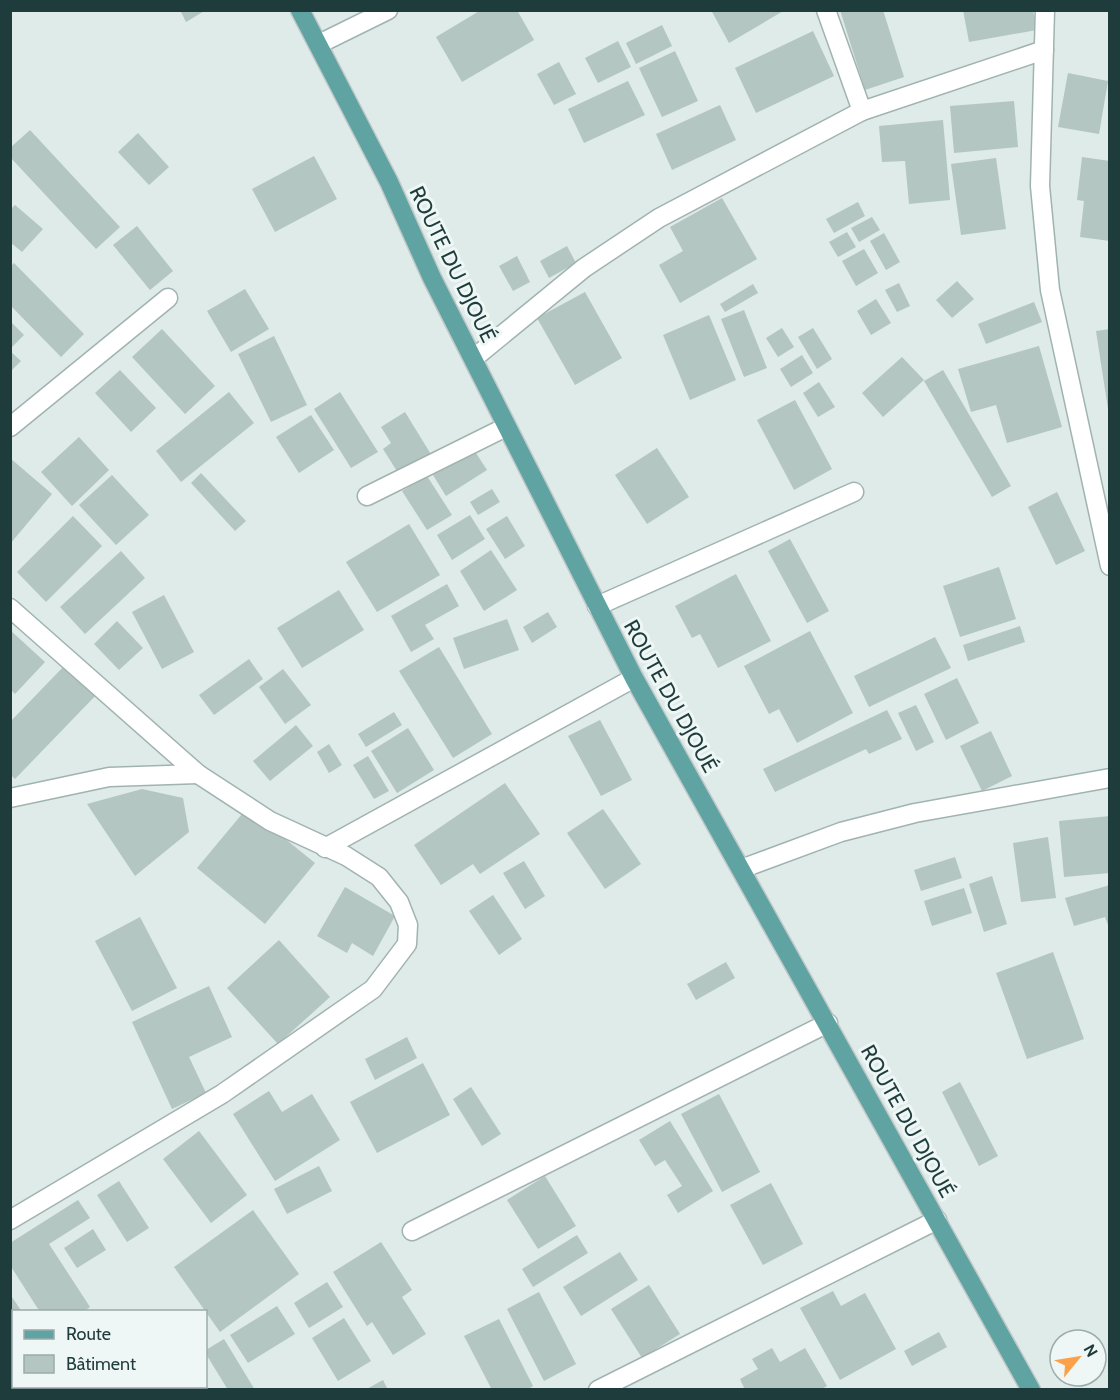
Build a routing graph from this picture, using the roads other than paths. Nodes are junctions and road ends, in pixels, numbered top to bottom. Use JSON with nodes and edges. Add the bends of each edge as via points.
{"nodes":[{"id":1,"x":300,"y":10,"type":"edge"},
{"id":2,"x":388,"y":10,"type":"edge"},
{"id":3,"x":826,"y":10,"type":"edge"},
{"id":4,"x":1045,"y":10,"type":"edge"},
{"id":5,"x":319,"y":44,"type":"junction"},
{"id":6,"x":1044,"y":50,"type":"junction"},
{"id":7,"x":862,"y":111,"type":"junction"},
{"id":8,"x":168,"y":298,"type":"dead end"},
{"id":9,"x":474,"y":358,"type":"junction"},
{"id":10,"x":10,"y":427,"type":"edge"},
{"id":11,"x":506,"y":427,"type":"junction"},
{"id":12,"x":854,"y":492,"type":"dead end"},
{"id":13,"x":367,"y":496,"type":"dead end"},
{"id":14,"x":1110,"y":566,"type":"edge"},
{"id":15,"x":597,"y":606,"type":"junction"},
{"id":16,"x":10,"y":608,"type":"edge"},
{"id":17,"x":633,"y":678,"type":"junction"},
{"id":18,"x":198,"y":774,"type":"junction"},
{"id":19,"x":1110,"y":778,"type":"edge"},
{"id":20,"x":10,"y":798,"type":"edge"},
{"id":21,"x":325,"y":848,"type":"junction"},
{"id":22,"x":741,"y":869,"type":"junction"},
{"id":23,"x":828,"y":1023,"type":"junction"},
{"id":24,"x":10,"y":1220,"type":"edge"},
{"id":25,"x":937,"y":1220,"type":"junction"},
{"id":26,"x":412,"y":1231,"type":"dead end"},
{"id":27,"x":598,"y":1389,"type":"edge"},
{"id":28,"x":1031,"y":1389,"type":"edge"}],
"edges":[{"from":1,"to":5,"type":"main road","name":"ROUTE DU DJOUÉ"},
{"from":2,"to":5,"type":"street"},
{"from":3,"to":7,"type":"street"},
{"from":4,"to":6,"type":"street"},
{"from":5,"to":9,"type":"main road","name":"ROUTE DU DJOUÉ"},
{"from":6,"to":7,"type":"street"},
{"from":6,"to":14,"type":"street","via":[[1040,186],[1050,290]]},
{"from":7,"to":9,"type":"street","via":[[659,218],[584,268]]},
{"from":8,"to":10,"type":"street"},
{"from":9,"to":11,"type":"main road","name":"ROUTE DU DJOUÉ"},
{"from":11,"to":13,"type":"street"},
{"from":11,"to":15,"type":"main road","name":"ROUTE DU DJOUÉ"},
{"from":12,"to":15,"type":"street"},
{"from":15,"to":17,"type":"main road","name":"ROUTE DU DJOUÉ"},
{"from":16,"to":18,"type":"street"},
{"from":17,"to":21,"type":"street"},
{"from":17,"to":22,"type":"main road","name":"ROUTE DU DJOUÉ"},
{"from":18,"to":20,"type":"street","via":[[109,777]]},
{"from":18,"to":21,"type":"street","via":[[270,821]]},
{"from":19,"to":22,"type":"street","via":[[904,816],[841,832]]},
{"from":21,"to":24,"type":"street","via":[[379,877],[399,902],[408,925],[407,944],[373,989],[222,1094]]},
{"from":22,"to":23,"type":"main road","name":"ROUTE DU DJOUÉ"},
{"from":23,"to":25,"type":"main road","name":"ROUTE DU DJOUÉ"},
{"from":23,"to":26,"type":"street"},
{"from":25,"to":27,"type":"street"},
{"from":25,"to":28,"type":"main road","name":"ROUTE DU DJOUÉ"}]}
